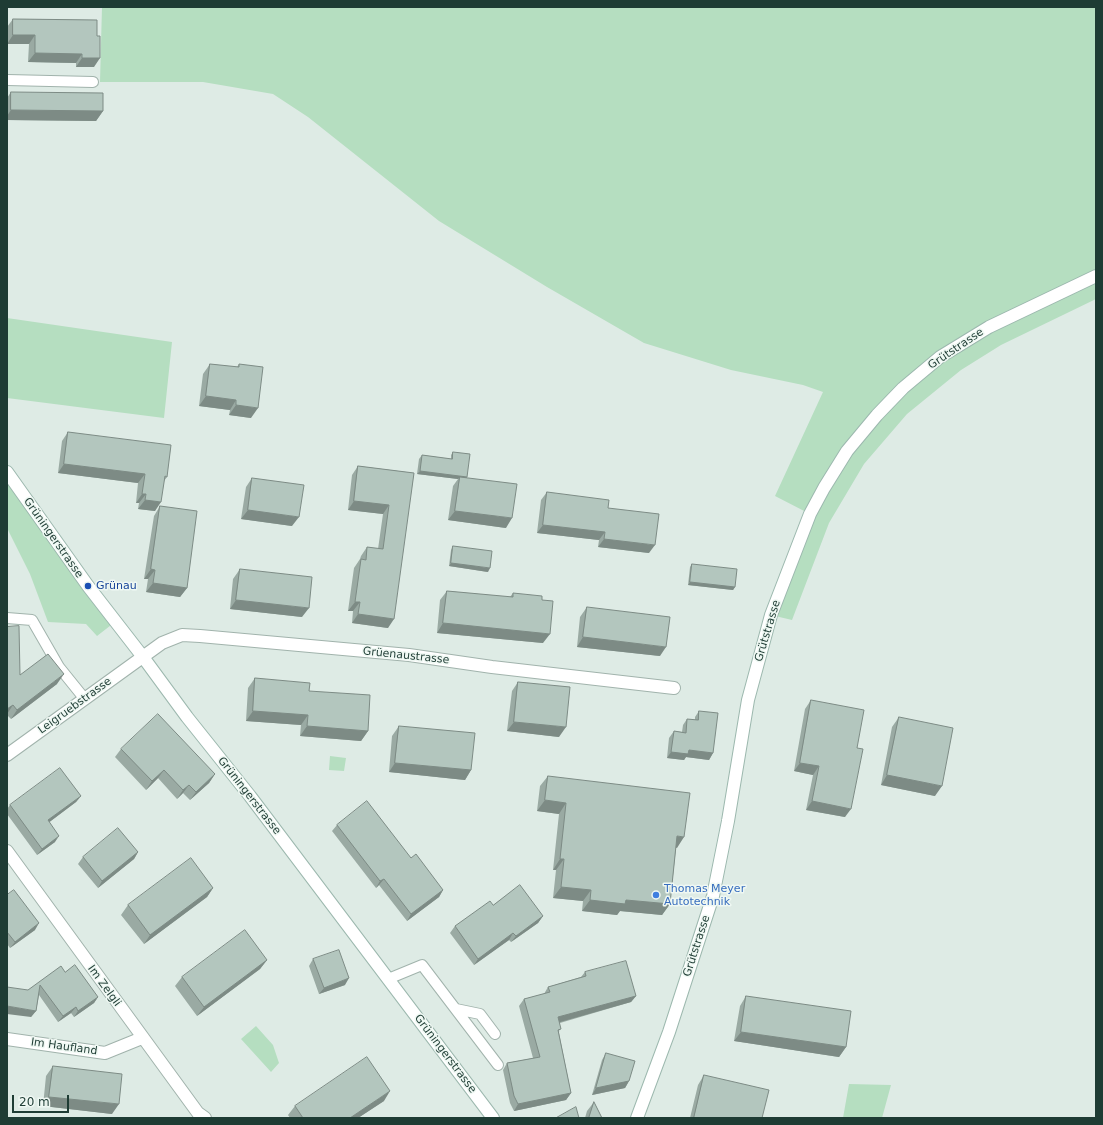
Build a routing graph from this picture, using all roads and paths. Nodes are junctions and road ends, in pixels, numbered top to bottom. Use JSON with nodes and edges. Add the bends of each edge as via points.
{"nodes":[{"id":1,"x":7,"y":80,"type":"edge"},
{"id":2,"x":93,"y":82,"type":"dead end"},
{"id":3,"x":1096,"y":276,"type":"edge"},
{"id":4,"x":7,"y":472,"type":"edge"},
{"id":5,"x":7,"y":618,"type":"edge"},
{"id":6,"x":143,"y":656,"type":"junction"},
{"id":7,"x":674,"y":688,"type":"dead end"},
{"id":8,"x":84,"y":698,"type":"junction"},
{"id":9,"x":7,"y":755,"type":"edge"},
{"id":10,"x":7,"y":851,"type":"edge"},
{"id":11,"x":388,"y":979,"type":"junction"},
{"id":12,"x":456,"y":1009,"type":"junction"},
{"id":13,"x":495,"y":1034,"type":"dead end"},
{"id":14,"x":142,"y":1038,"type":"junction"},
{"id":15,"x":7,"y":1039,"type":"edge"},
{"id":16,"x":498,"y":1065,"type":"dead end"},
{"id":17,"x":205,"y":1118,"type":"edge"},
{"id":18,"x":493,"y":1118,"type":"edge"},
{"id":19,"x":637,"y":1118,"type":"edge"}],
"edges":[{"from":1,"to":2,"type":"lane"},
{"from":3,"to":19,"type":"main road","name":"Grütstrasse","via":[[989,327],[940,357],[877,415],[847,451],[810,514],[771,615],[748,700],[713,896],[669,1032]]},
{"from":4,"to":6,"type":"main road","name":"Grüningerstrasse","via":[[88,586]]},
{"from":5,"to":8,"type":"lane","via":[[32,620],[59,667]]},
{"from":6,"to":7,"type":"main road","name":"Grüenaustrasse","via":[[162,642],[182,635],[200,636],[409,655]]},
{"from":6,"to":8,"type":"main road","name":"Leigruebstrasse"},
{"from":6,"to":11,"type":"main road","name":"Grüningerstrasse"},
{"from":8,"to":9,"type":"main road","name":"Leigruebstrasse"},
{"from":10,"to":14,"type":"main road","name":"Im Zelgli"},
{"from":11,"to":12,"type":"lane","via":[[422,965]]},
{"from":11,"to":18,"type":"main road","name":"Grüningerstrasse"},
{"from":12,"to":13,"type":"lane","via":[[480,1014]]},
{"from":12,"to":16,"type":"lane"},
{"from":14,"to":15,"type":"main road","name":"Im Haufland","via":[[105,1053]]},
{"from":14,"to":17,"type":"main road","name":"Im Zelgli","via":[[198,1113]]}]}
